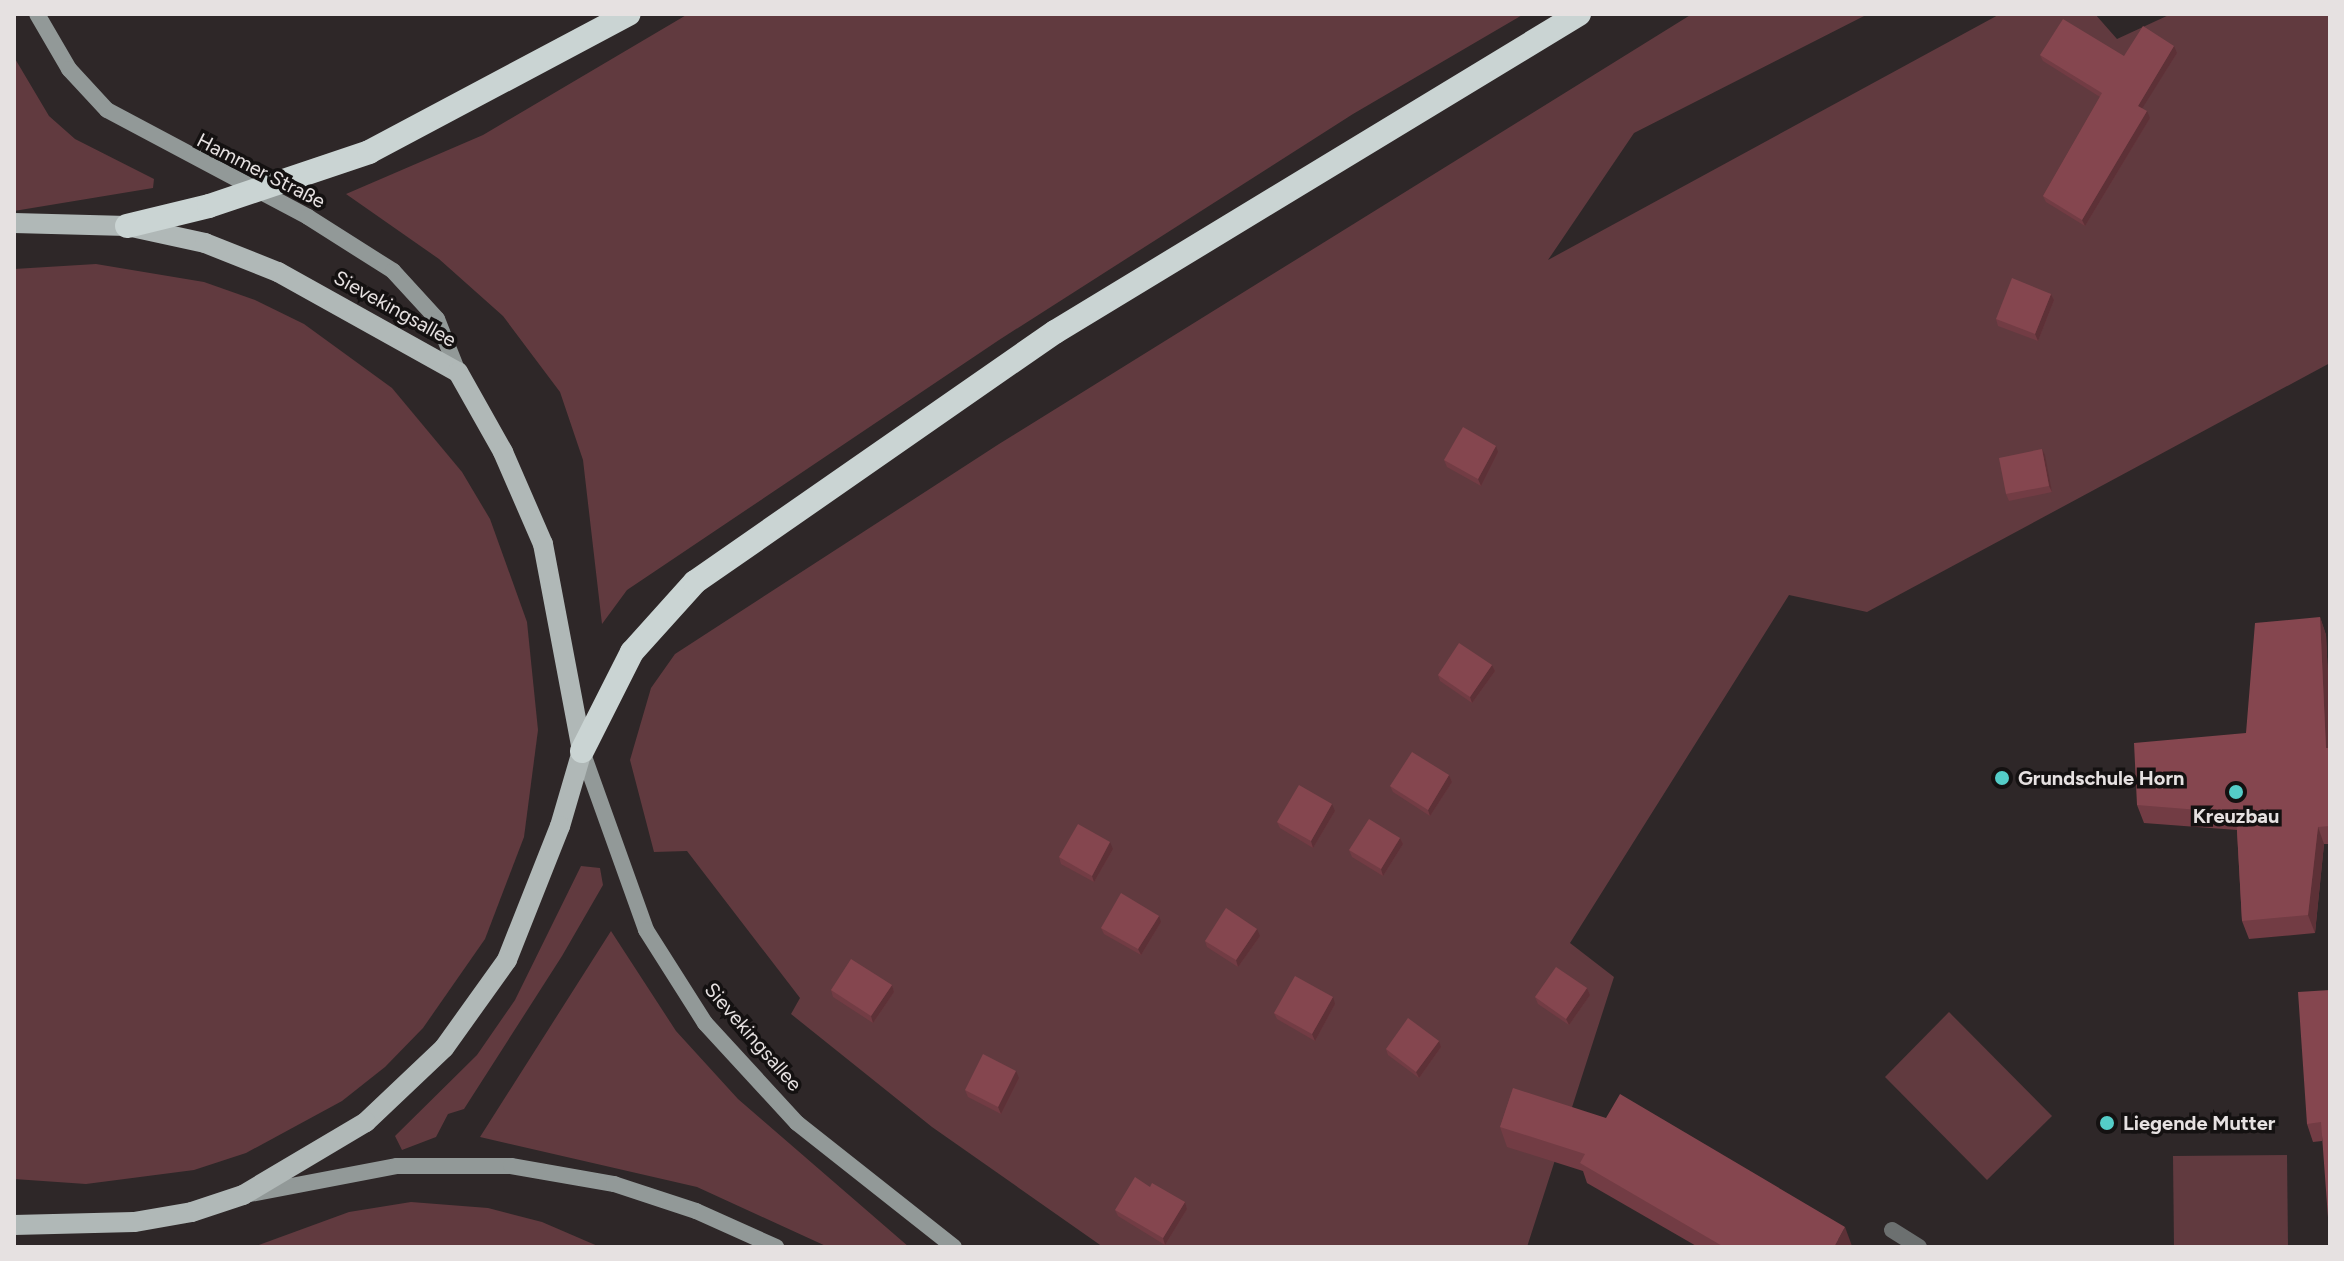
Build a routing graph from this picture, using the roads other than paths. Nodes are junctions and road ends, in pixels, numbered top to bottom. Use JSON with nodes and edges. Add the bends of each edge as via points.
{"nodes":[{"id":1,"x":37,"y":14,"type":"edge"},
{"id":2,"x":629,"y":14,"type":"edge"},
{"id":3,"x":1579,"y":14,"type":"edge"},
{"id":4,"x":259,"y":190,"type":"junction"},
{"id":5,"x":14,"y":223,"type":"edge"},
{"id":6,"x":127,"y":226,"type":"junction"},
{"id":7,"x":458,"y":372,"type":"junction"},
{"id":8,"x":582,"y":751,"type":"junction"},
{"id":9,"x":243,"y":1195,"type":"junction"},
{"id":10,"x":14,"y":1225,"type":"edge"},
{"id":11,"x":1892,"y":1230,"type":"dead end"},
{"id":12,"x":776,"y":1247,"type":"edge"},
{"id":13,"x":954,"y":1247,"type":"edge"},
{"id":14,"x":1919,"y":1247,"type":"edge"}],
"edges":[{"from":1,"to":4,"type":"main road","name":"Hammer Straße","via":[[69,69],[107,110]]},
{"from":2,"to":4,"type":"highway","via":[[416,131]]},
{"from":3,"to":8,"type":"highway","via":[[1055,332],[695,582],[632,652]]},
{"from":4,"to":6,"type":"highway"},
{"from":4,"to":7,"type":"main road","name":"Hammer Straße","via":[[355,243],[393,271],[437,319]]},
{"from":5,"to":6,"type":"main road","name":"Sievekingsallee"},
{"from":6,"to":7,"type":"main road","name":"Sievekingsallee","via":[[205,243],[266,267]]},
{"from":7,"to":8,"type":"main road","name":"Sievekingsallee","via":[[503,452],[543,544]]},
{"from":8,"to":9,"type":"main road","name":"Sievekingsallee","via":[[534,898],[507,960],[479,1005],[407,1087],[366,1122]]},
{"from":8,"to":13,"type":"main road","name":"Sievekingsallee","via":[[646,930],[705,1023],[797,1123]]},
{"from":9,"to":10,"type":"main road","name":"Sievekingsallee","via":[[192,1212],[134,1222]]},
{"from":9,"to":12,"type":"main road","name":"Sievekingsallee","via":[[397,1166],[511,1166],[614,1184],[696,1211]]},
{"from":11,"to":14,"type":"street"}]}
